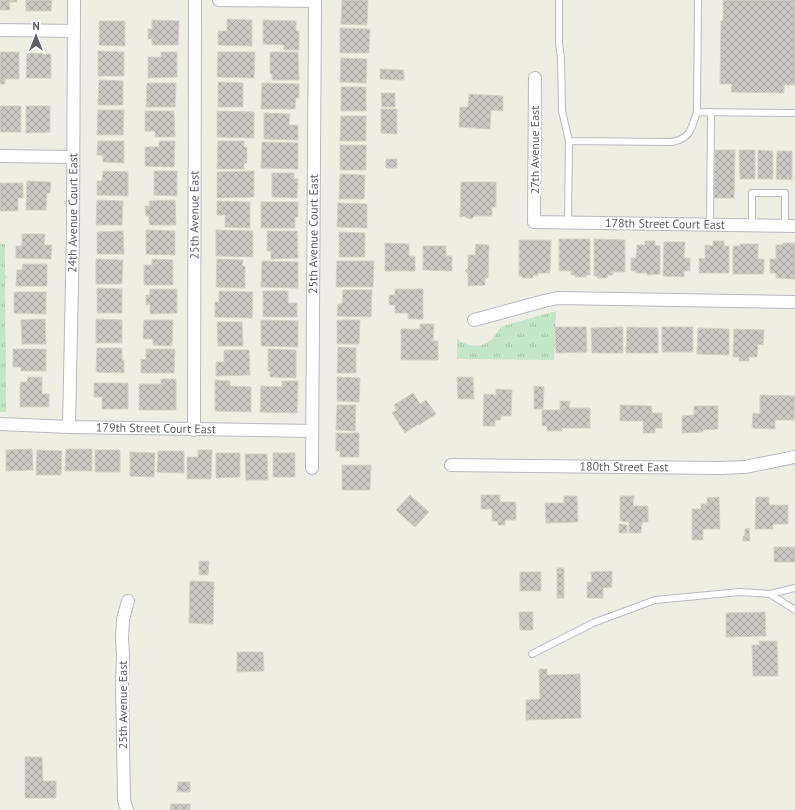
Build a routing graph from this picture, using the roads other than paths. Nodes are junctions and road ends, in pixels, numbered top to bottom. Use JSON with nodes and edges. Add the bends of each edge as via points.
{"nodes":[{"id":1,"x":74,"y":0,"type":"edge"},
{"id":2,"x":195,"y":0,"type":"edge"},
{"id":3,"x":220,"y":0,"type":"edge"},
{"id":4,"x":559,"y":0,"type":"edge"},
{"id":5,"x":698,"y":0,"type":"edge"},
{"id":6,"x":315,"y":1,"type":"edge"},
{"id":7,"x":0,"y":30,"type":"edge"},
{"id":8,"x":74,"y":31,"type":"junction"},
{"id":9,"x":535,"y":78,"type":"dead end"},
{"id":10,"x":697,"y":112,"type":"junction"},
{"id":11,"x":711,"y":112,"type":"junction"},
{"id":12,"x":795,"y":113,"type":"edge"},
{"id":13,"x":569,"y":141,"type":"junction"},
{"id":14,"x":0,"y":156,"type":"edge"},
{"id":15,"x":73,"y":158,"type":"junction"},
{"id":16,"x":534,"y":222,"type":"joint"},
{"id":17,"x":568,"y":222,"type":"junction"},
{"id":18,"x":710,"y":225,"type":"junction"},
{"id":19,"x":752,"y":225,"type":"junction"},
{"id":20,"x":790,"y":226,"type":"edge"},
{"id":21,"x":795,"y":302,"type":"edge"},
{"id":22,"x":474,"y":320,"type":"dead end"},
{"id":23,"x":0,"y":424,"type":"edge"},
{"id":24,"x":69,"y":427,"type":"junction"},
{"id":25,"x":194,"y":430,"type":"junction"},
{"id":26,"x":312,"y":431,"type":"junction"},
{"id":27,"x":795,"y":457,"type":"edge"},
{"id":28,"x":451,"y":465,"type":"dead end"},
{"id":29,"x":312,"y":468,"type":"dead end"},
{"id":30,"x":795,"y":588,"type":"edge"},
{"id":31,"x":770,"y":594,"type":"junction"},
{"id":32,"x":128,"y":601,"type":"dead end"},
{"id":33,"x":795,"y":610,"type":"edge"},
{"id":34,"x":532,"y":654,"type":"dead end"},
{"id":35,"x":127,"y":810,"type":"edge"}],
"edges":[{"from":1,"to":8,"type":"street","name":"24th Avenue Court East"},
{"from":2,"to":25,"type":"street","name":"25th Avenue East"},
{"from":3,"to":6,"type":"street"},
{"from":4,"to":13,"type":"lane","via":[[562,111]]},
{"from":5,"to":10,"type":"lane"},
{"from":6,"to":26,"type":"street","name":"25th Avenue Court East"},
{"from":7,"to":8,"type":"street"},
{"from":8,"to":15,"type":"street","name":"24th Avenue Court East"},
{"from":9,"to":16,"type":"street","name":"27th Avenue East"},
{"from":10,"to":11,"type":"lane"},
{"from":10,"to":13,"type":"lane","via":[[690,132],[679,141]]},
{"from":11,"to":12,"type":"lane"},
{"from":11,"to":18,"type":"lane"},
{"from":13,"to":17,"type":"lane"},
{"from":14,"to":15,"type":"street"},
{"from":15,"to":24,"type":"street","name":"24th Avenue Court East"},
{"from":16,"to":17,"type":"street","name":"178th Street Court East"},
{"from":17,"to":18,"type":"street","name":"178th Street Court East"},
{"from":18,"to":19,"type":"street","name":"178th Street Court East"},
{"from":19,"to":20,"type":"street","name":"178th Street Court East"},
{"from":19,"to":20,"type":"lane","via":[[752,193],[785,193]]},
{"from":21,"to":22,"type":"street","via":[[558,298]]},
{"from":23,"to":24,"type":"street","name":"179th Street Court East"},
{"from":24,"to":25,"type":"street","name":"179th Street Court East"},
{"from":25,"to":26,"type":"street","name":"179th Street Court East"},
{"from":26,"to":29,"type":"street","name":"25th Avenue Court East"},
{"from":27,"to":28,"type":"street","name":"180th Street East","via":[[726,468]]},
{"from":30,"to":31,"type":"lane"},
{"from":31,"to":33,"type":"lane"},
{"from":31,"to":34,"type":"lane","via":[[740,592],[655,600],[592,623]]},
{"from":32,"to":35,"type":"street","name":"25th Avenue East","via":[[123,619],[122,638],[124,800]]}]}
